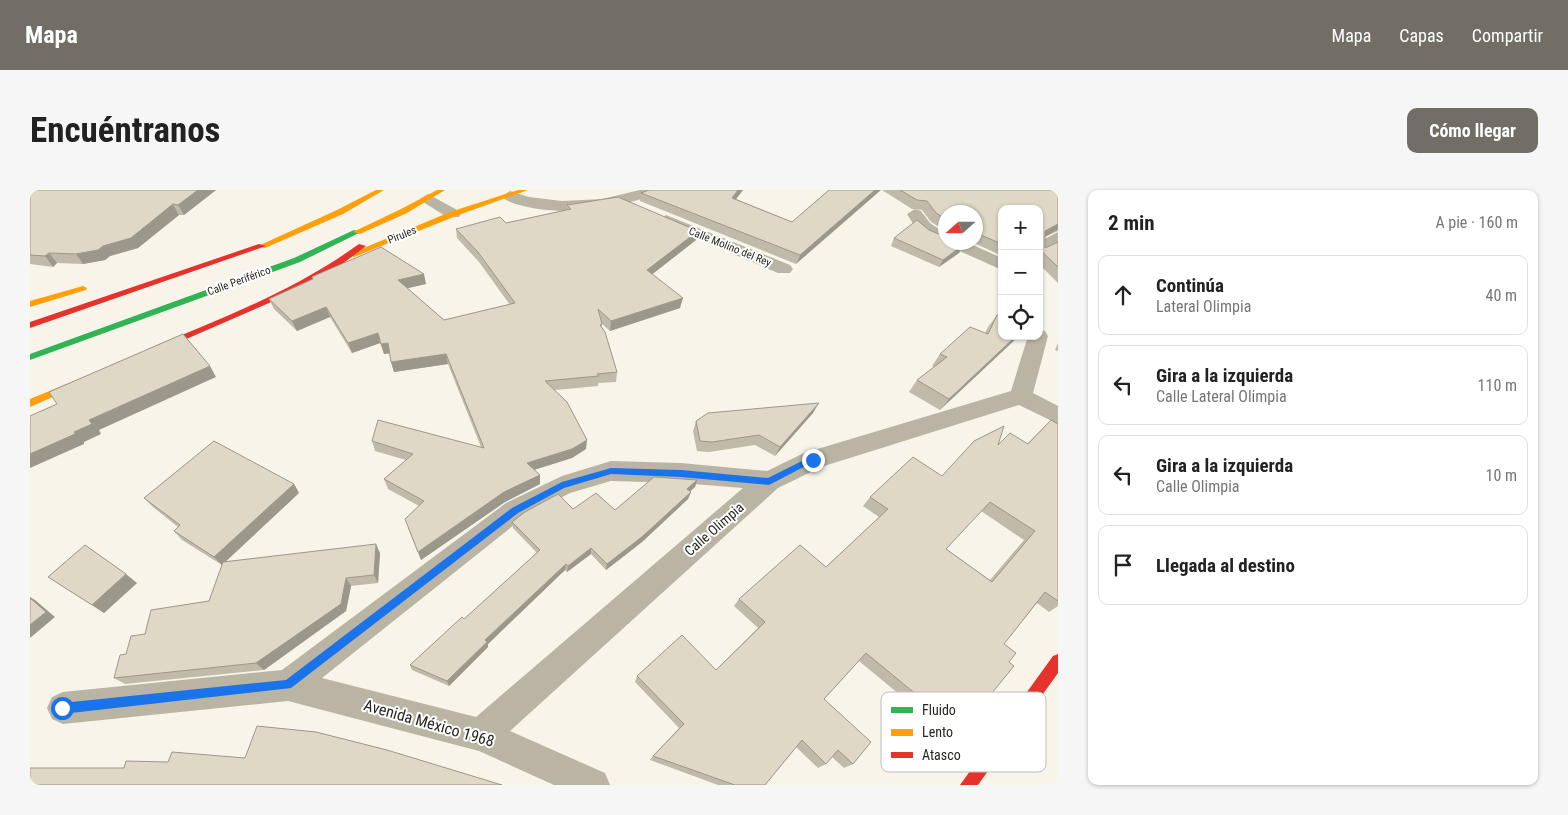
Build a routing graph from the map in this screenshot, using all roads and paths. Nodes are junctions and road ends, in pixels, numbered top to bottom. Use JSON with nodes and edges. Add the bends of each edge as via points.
{"nodes":[{"id":1,"x":442,"y":190,"type":"edge"},
{"id":2,"x":525,"y":190,"type":"edge"},
{"id":3,"x":655,"y":190,"type":"edge"},
{"id":4,"x":379,"y":191,"type":"edge"},
{"id":5,"x":510,"y":196,"type":"junction"},
{"id":6,"x":428,"y":199,"type":"junction"},
{"id":7,"x":620,"y":201,"type":"junction"},
{"id":8,"x":404,"y":211,"type":"junction"},
{"id":9,"x":453,"y":214,"type":"junction"},
{"id":10,"x":915,"y":214,"type":"dead end"},
{"id":11,"x":277,"y":226,"type":"dead end"},
{"id":12,"x":938,"y":237,"type":"edge"},
{"id":13,"x":1058,"y":237,"type":"edge"},
{"id":14,"x":1043,"y":247,"type":"edge"},
{"id":15,"x":970,"y":250,"type":"edge"},
{"id":16,"x":351,"y":255,"type":"junction"},
{"id":17,"x":998,"y":262,"type":"edge"},
{"id":18,"x":784,"y":269,"type":"dead end"},
{"id":19,"x":95,"y":284,"type":"dead end"},
{"id":20,"x":30,"y":304,"type":"edge"},
{"id":21,"x":30,"y":325,"type":"edge"},
{"id":22,"x":1037,"y":340,"type":"edge"},
{"id":23,"x":140,"y":356,"type":"edge"},
{"id":24,"x":30,"y":357,"type":"edge"},
{"id":25,"x":94,"y":376,"type":"edge"},
{"id":26,"x":1021,"y":396,"type":"junction"},
{"id":27,"x":30,"y":403,"type":"edge"},
{"id":28,"x":1058,"y":416,"type":"edge"},
{"id":29,"x":769,"y":481,"type":"junction"},
{"id":30,"x":1058,"y":661,"type":"edge"},
{"id":31,"x":288,"y":685,"type":"junction"},
{"id":32,"x":1036,"y":692,"type":"edge"},
{"id":33,"x":62,"y":708,"type":"dead end"},
{"id":34,"x":481,"y":735,"type":"junction"},
{"id":35,"x":977,"y":772,"type":"edge"},
{"id":36,"x":593,"y":785,"type":"edge"},
{"id":37,"x":968,"y":785,"type":"edge"}],
"edges":[{"from":1,"to":6,"type":"main road","name":"Calle Periférico"},
{"from":2,"to":5,"type":"main road","name":"Pirules"},
{"from":3,"to":7,"type":"street"},
{"from":4,"to":11,"type":"main road"},
{"from":4,"to":21,"type":"main road","name":"Calle Periférico","via":[[261,244]]},
{"from":5,"to":7,"type":"street","via":[[539,206]]},
{"from":5,"to":9,"type":"main road","name":"Pirules"},
{"from":6,"to":8,"type":"main road","name":"Calle Periférico"},
{"from":6,"to":9,"type":"street"},
{"from":7,"to":18,"type":"street","name":"Calle Molino del Rey"},
{"from":8,"to":16,"type":"main road"},
{"from":8,"to":24,"type":"main road","name":"Calle Periférico","via":[[297,260]]},
{"from":9,"to":16,"type":"main road","name":"Pirules"},
{"from":10,"to":12,"type":"street","via":[[920,225]]},
{"from":13,"to":14,"type":"street"},
{"from":15,"to":17,"type":"street"},
{"from":16,"to":23,"type":"main road","via":[[298,286]]},
{"from":19,"to":20,"type":"main road"},
{"from":22,"to":26,"type":"street"},
{"from":25,"to":27,"type":"main road"},
{"from":26,"to":28,"type":"street"},
{"from":26,"to":29,"type":"street","name":"Calle Olimpia","via":[[813,460]]},
{"from":29,"to":31,"type":"street","via":[[611,471],[562,486],[515,510]]},
{"from":29,"to":34,"type":"street","name":"Calle Olimpia"},
{"from":30,"to":32,"type":"main road"},
{"from":31,"to":33,"type":"street"},
{"from":31,"to":34,"type":"street","name":"Avenida México 1968"},
{"from":34,"to":36,"type":"street","name":"Avenida México 1968"},
{"from":35,"to":37,"type":"main road"}]}
